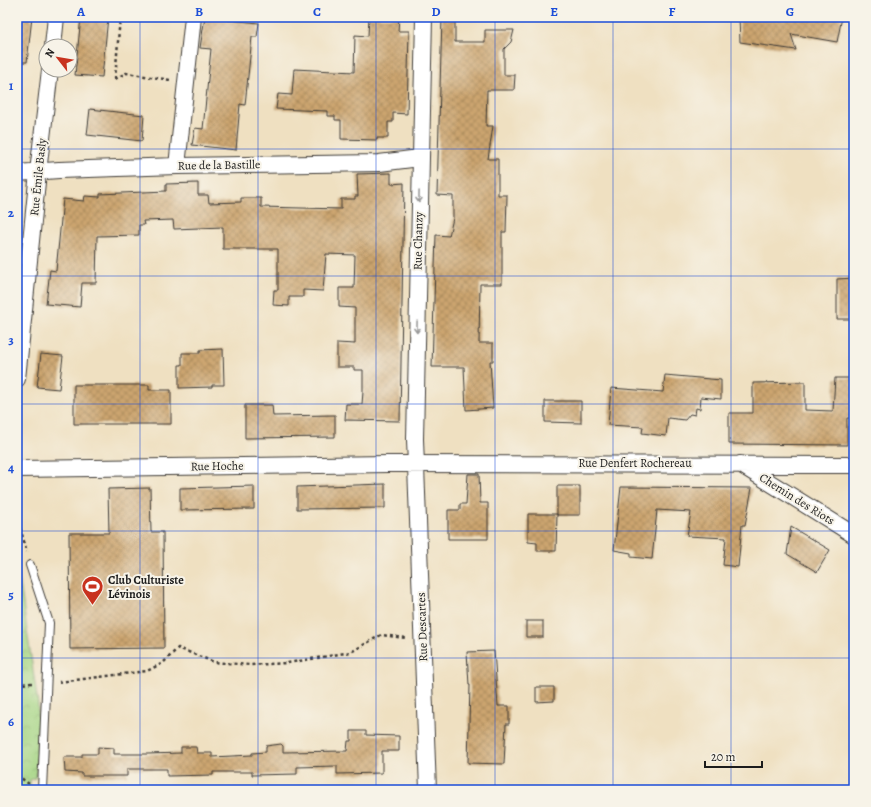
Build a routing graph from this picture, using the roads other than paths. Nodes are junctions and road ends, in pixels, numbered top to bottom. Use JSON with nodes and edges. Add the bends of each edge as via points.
{"nodes":[{"id":1,"x":56,"y":17,"type":"edge"},
{"id":2,"x":193,"y":17,"type":"edge"},
{"id":3,"x":424,"y":17,"type":"edge"},
{"id":4,"x":54,"y":38,"type":"edge"},
{"id":5,"x":49,"y":78,"type":"edge"},
{"id":6,"x":420,"y":158,"type":"junction"},
{"id":7,"x":177,"y":166,"type":"junction"},
{"id":8,"x":38,"y":172,"type":"junction"},
{"id":9,"x":17,"y":173,"type":"edge"},
{"id":10,"x":17,"y":379,"type":"edge"},
{"id":11,"x":740,"y":463,"type":"junction"},
{"id":12,"x":416,"y":464,"type":"junction"},
{"id":13,"x":854,"y":465,"type":"edge"},
{"id":14,"x":17,"y":469,"type":"edge"},
{"id":15,"x":854,"y":535,"type":"edge"},
{"id":16,"x":30,"y":565,"type":"dead end"},
{"id":17,"x":42,"y":790,"type":"edge"},
{"id":18,"x":428,"y":790,"type":"edge"}],
"edges":[{"from":1,"to":4,"type":"street"},
{"from":2,"to":7,"type":"street"},
{"from":3,"to":6,"type":"street","name":"Rue Chanzy"},
{"from":5,"to":8,"type":"street","name":"Rue Émile Basly"},
{"from":6,"to":7,"type":"street","name":"Rue de la Bastille","via":[[379,163]]},
{"from":6,"to":12,"type":"street","name":"Rue Chanzy","one_way":true},
{"from":7,"to":8,"type":"street","name":"Rue de la Bastille"},
{"from":8,"to":9,"type":"street","name":"Rue de la Bastille"},
{"from":8,"to":10,"type":"street","name":"Rue Émile Basly"},
{"from":11,"to":12,"type":"street","name":"Rue Denfert Rochereau"},
{"from":11,"to":13,"type":"street","name":"Rue Denfert Rochereau"},
{"from":11,"to":15,"type":"street","name":"Chemin des Riots"},
{"from":12,"to":14,"type":"street","name":"Rue Hoche"},
{"from":12,"to":18,"type":"street","name":"Rue Descartes"},
{"from":16,"to":17,"type":"lane","via":[[49,623]]}]}
